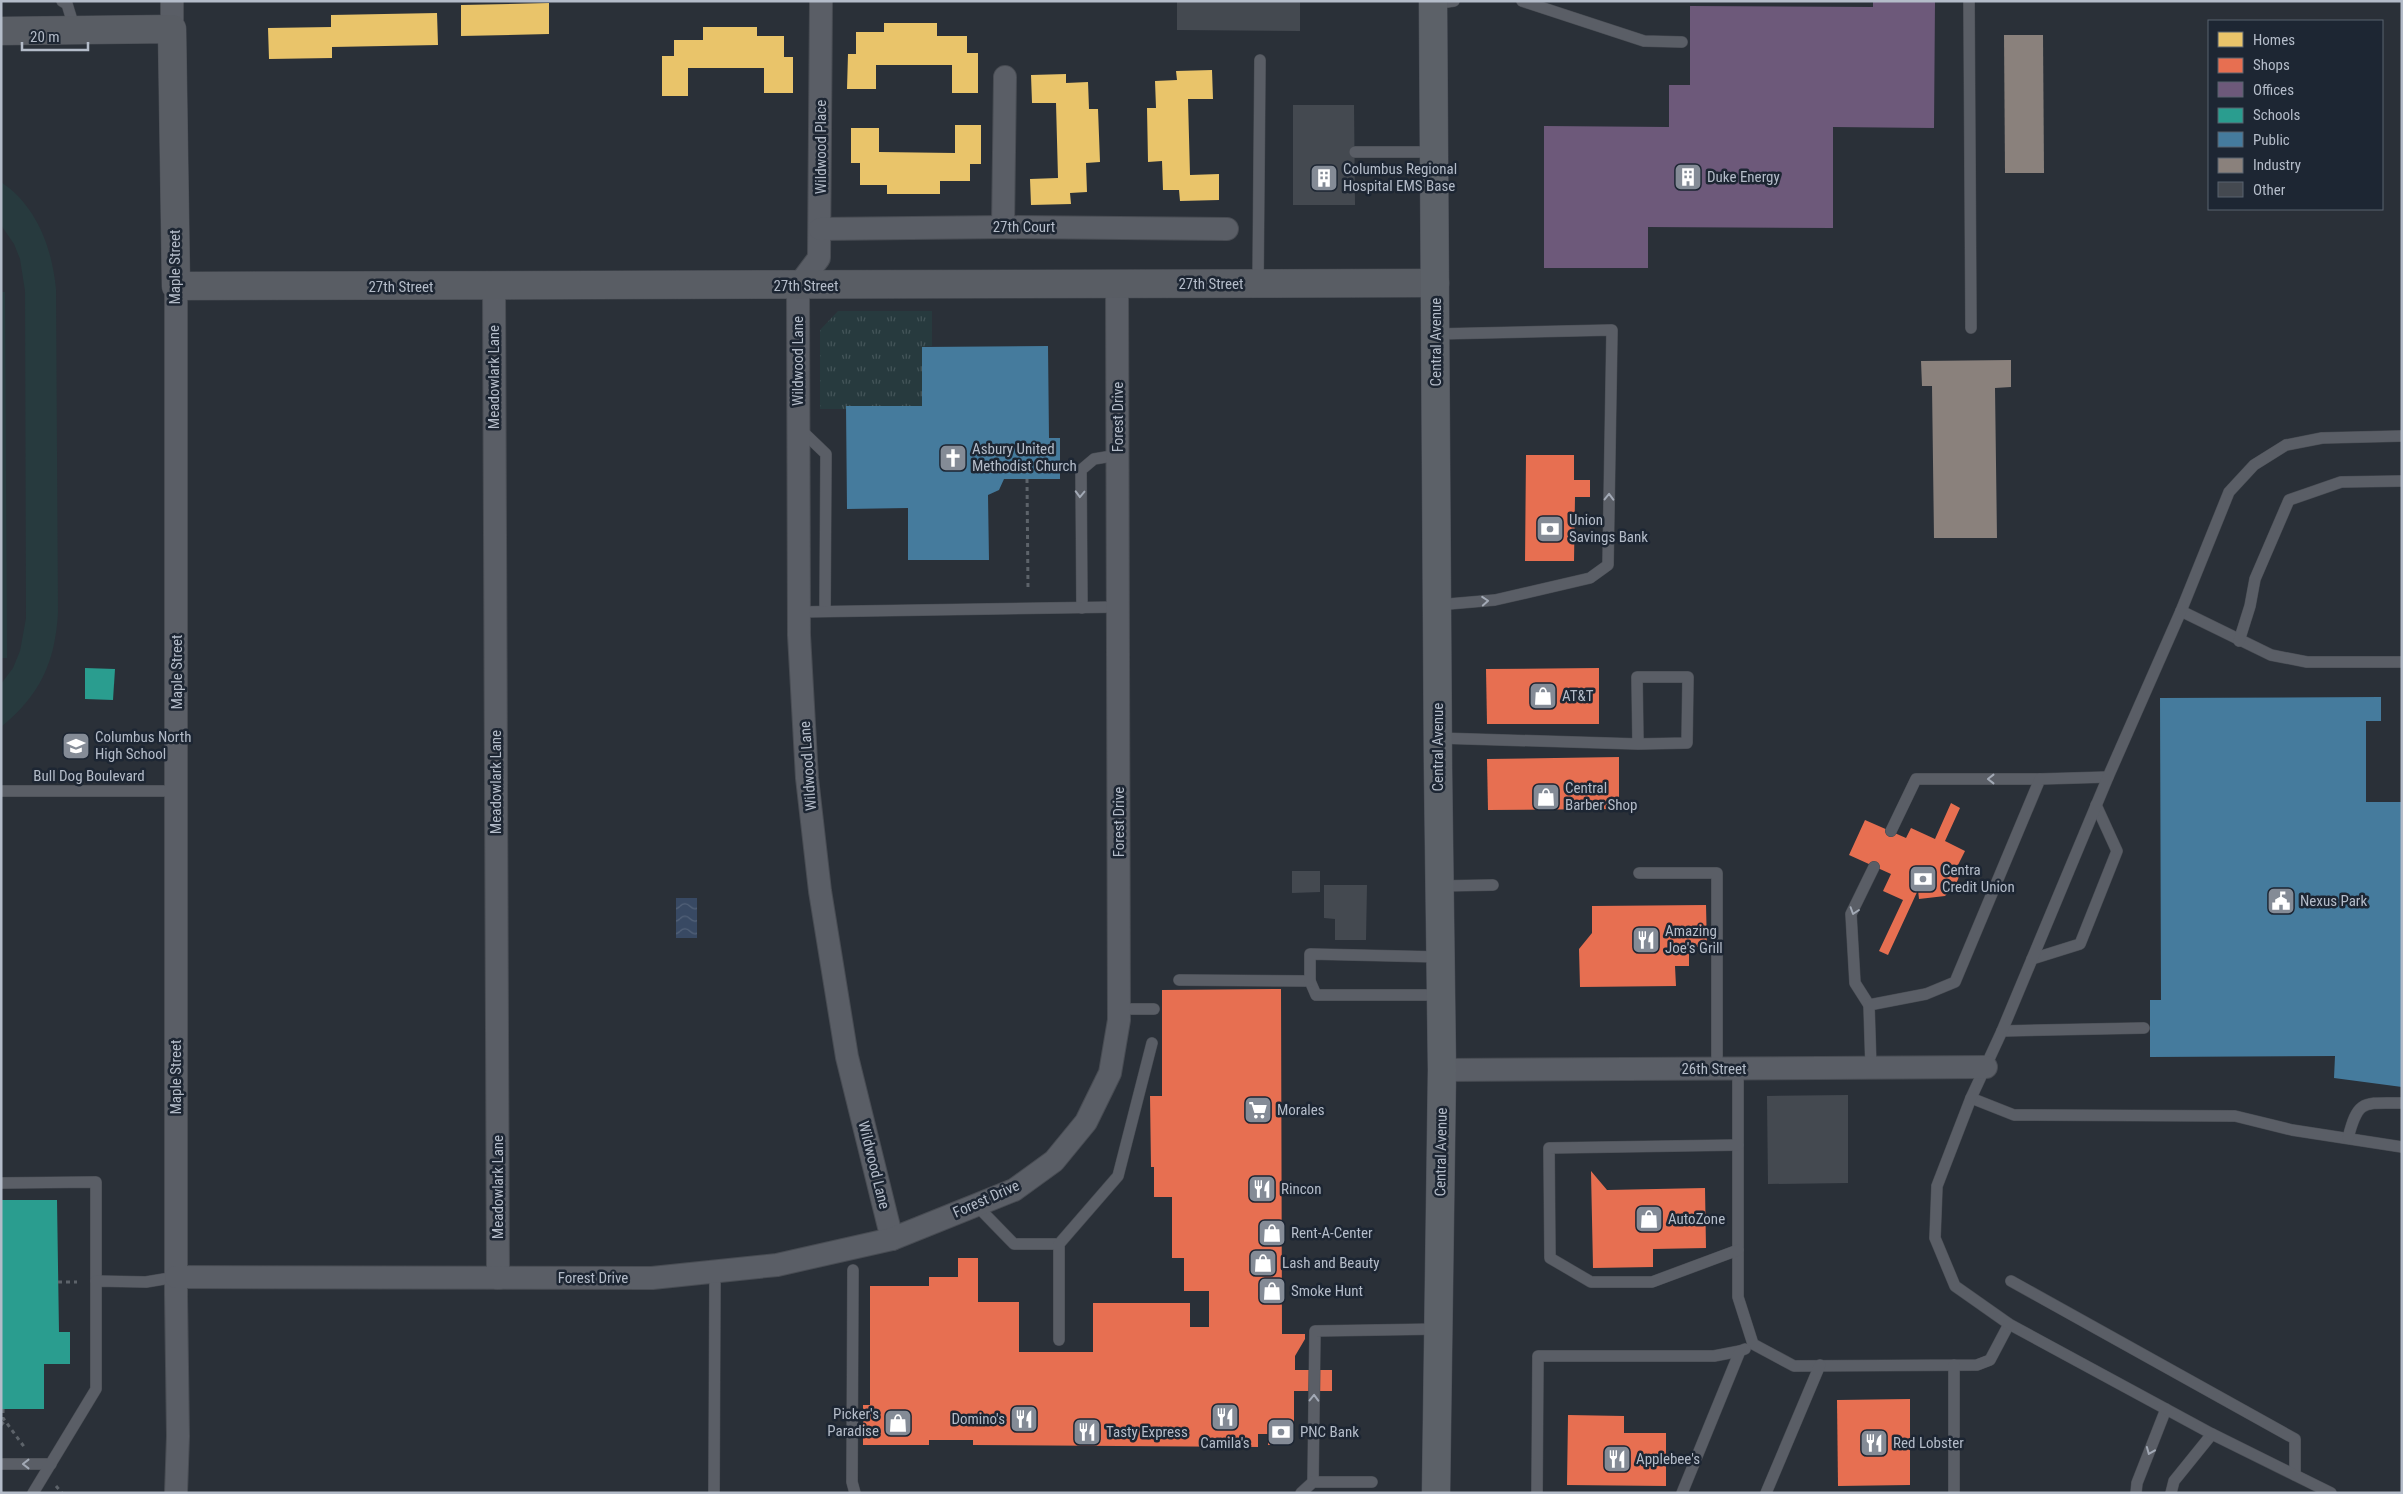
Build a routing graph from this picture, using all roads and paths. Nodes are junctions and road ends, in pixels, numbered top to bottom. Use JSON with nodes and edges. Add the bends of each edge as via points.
{"nodes":[{"id":1,"x":62,"y":1,"type":"edge"},
{"id":2,"x":172,"y":1,"type":"edge"},
{"id":3,"x":821,"y":1,"type":"edge"},
{"id":4,"x":1522,"y":1,"type":"edge"},
{"id":5,"x":1969,"y":1,"type":"edge"},
{"id":6,"x":1440,"y":2,"type":"edge"},
{"id":7,"x":172,"y":29,"type":"junction"},
{"id":8,"x":75,"y":30,"type":"junction"},
{"id":9,"x":1,"y":31,"type":"edge"},
{"id":10,"x":1682,"y":42,"type":"dead end"},
{"id":11,"x":1260,"y":60,"type":"dead end"},
{"id":12,"x":1005,"y":77,"type":"dead end"},
{"id":13,"x":1355,"y":152,"type":"dead end"},
{"id":14,"x":1435,"y":152,"type":"junction"},
{"id":15,"x":1003,"y":227,"type":"junction"},
{"id":16,"x":820,"y":229,"type":"junction"},
{"id":17,"x":1227,"y":229,"type":"dead end"},
{"id":18,"x":1435,"y":283,"type":"junction"},
{"id":19,"x":1117,"y":284,"type":"junction"},
{"id":20,"x":1258,"y":284,"type":"junction"},
{"id":21,"x":176,"y":286,"type":"junction"},
{"id":22,"x":798,"y":286,"type":"junction"},
{"id":23,"x":494,"y":287,"type":"junction"},
{"id":24,"x":1971,"y":328,"type":"dead end"},
{"id":25,"x":1436,"y":334,"type":"junction"},
{"id":26,"x":798,"y":428,"type":"junction"},
{"id":27,"x":2402,"y":436,"type":"edge"},
{"id":28,"x":1118,"y":455,"type":"junction"},
{"id":29,"x":1027,"y":479,"type":"dead end"},
{"id":30,"x":2402,"y":481,"type":"edge"},
{"id":31,"x":1028,"y":590,"type":"dead end"},
{"id":32,"x":1437,"y":605,"type":"junction"},
{"id":33,"x":1118,"y":607,"type":"junction"},
{"id":34,"x":1082,"y":608,"type":"junction"},
{"id":35,"x":825,"y":611,"type":"junction"},
{"id":36,"x":2181,"y":611,"type":"junction"},
{"id":37,"x":799,"y":612,"type":"junction"},
{"id":38,"x":2239,"y":641,"type":"junction"},
{"id":39,"x":2402,"y":662,"type":"edge"},
{"id":40,"x":1438,"y":738,"type":"junction"},
{"id":41,"x":1638,"y":744,"type":"junction"},
{"id":42,"x":2108,"y":777,"type":"junction"},
{"id":43,"x":2040,"y":779,"type":"junction"},
{"id":44,"x":1,"y":791,"type":"edge"},
{"id":45,"x":177,"y":791,"type":"junction"},
{"id":46,"x":2096,"y":805,"type":"junction"},
{"id":47,"x":1891,"y":831,"type":"dead end"},
{"id":48,"x":1874,"y":867,"type":"dead end"},
{"id":49,"x":1639,"y":873,"type":"dead end"},
{"id":50,"x":1439,"y":886,"type":"junction"},
{"id":51,"x":1493,"y":886,"type":"dead end"},
{"id":52,"x":1440,"y":956,"type":"junction"},
{"id":53,"x":2032,"y":959,"type":"junction"},
{"id":54,"x":1179,"y":980,"type":"dead end"},
{"id":55,"x":1310,"y":981,"type":"junction"},
{"id":56,"x":1441,"y":995,"type":"junction"},
{"id":57,"x":1869,"y":1005,"type":"junction"},
{"id":58,"x":1120,"y":1009,"type":"junction"},
{"id":59,"x":1154,"y":1009,"type":"dead end"},
{"id":60,"x":2144,"y":1028,"type":"dead end"},
{"id":61,"x":2002,"y":1030,"type":"junction"},
{"id":62,"x":1152,"y":1043,"type":"dead end"},
{"id":63,"x":1986,"y":1067,"type":"junction"},
{"id":64,"x":1871,"y":1068,"type":"junction"},
{"id":65,"x":1442,"y":1070,"type":"junction"},
{"id":66,"x":1728,"y":1070,"type":"junction"},
{"id":67,"x":1971,"y":1098,"type":"junction"},
{"id":68,"x":2402,"y":1103,"type":"edge"},
{"id":69,"x":2348,"y":1138,"type":"junction"},
{"id":70,"x":1738,"y":1145,"type":"junction"},
{"id":71,"x":2402,"y":1147,"type":"edge"},
{"id":72,"x":1,"y":1183,"type":"edge"},
{"id":73,"x":976,"y":1205,"type":"junction"},
{"id":74,"x":892,"y":1239,"type":"junction"},
{"id":75,"x":1059,"y":1244,"type":"junction"},
{"id":76,"x":1738,"y":1250,"type":"junction"},
{"id":77,"x":853,"y":1270,"type":"dead end"},
{"id":78,"x":715,"y":1272,"type":"junction"},
{"id":79,"x":176,"y":1277,"type":"junction"},
{"id":80,"x":498,"y":1278,"type":"junction"},
{"id":81,"x":96,"y":1281,"type":"junction"},
{"id":82,"x":2012,"y":1281,"type":"dead end"},
{"id":83,"x":58,"y":1282,"type":"dead end"},
{"id":84,"x":77,"y":1282,"type":"dead end"},
{"id":85,"x":2009,"y":1324,"type":"junction"},
{"id":86,"x":1438,"y":1329,"type":"junction"},
{"id":87,"x":1059,"y":1340,"type":"dead end"},
{"id":88,"x":1753,"y":1344,"type":"junction"},
{"id":89,"x":1740,"y":1351,"type":"junction"},
{"id":90,"x":1820,"y":1365,"type":"junction"},
{"id":91,"x":1954,"y":1365,"type":"junction"},
{"id":92,"x":2166,"y":1409,"type":"junction"},
{"id":93,"x":5,"y":1421,"type":"dead end"},
{"id":94,"x":1,"y":1425,"type":"edge"},
{"id":95,"x":2212,"y":1434,"type":"junction"},
{"id":96,"x":1,"y":1464,"type":"edge"},
{"id":97,"x":51,"y":1464,"type":"junction"},
{"id":98,"x":2295,"y":1475,"type":"junction"},
{"id":99,"x":1313,"y":1482,"type":"junction"},
{"id":100,"x":1348,"y":1482,"type":"junction"},
{"id":101,"x":1372,"y":1482,"type":"dead end"},
{"id":102,"x":32,"y":1493,"type":"edge"},
{"id":103,"x":176,"y":1493,"type":"edge"},
{"id":104,"x":714,"y":1493,"type":"edge"},
{"id":105,"x":855,"y":1493,"type":"edge"},
{"id":106,"x":1301,"y":1493,"type":"edge"},
{"id":107,"x":1335,"y":1493,"type":"edge"},
{"id":108,"x":1436,"y":1493,"type":"edge"},
{"id":109,"x":1537,"y":1493,"type":"edge"},
{"id":110,"x":1682,"y":1493,"type":"edge"},
{"id":111,"x":1766,"y":1493,"type":"edge"},
{"id":112,"x":1954,"y":1493,"type":"edge"},
{"id":113,"x":2136,"y":1493,"type":"edge"},
{"id":114,"x":2171,"y":1493,"type":"edge"},
{"id":115,"x":2331,"y":1493,"type":"edge"}],
"edges":[{"from":1,"to":8,"type":"lane","via":[[67,4]]},
{"from":2,"to":7,"type":"street","name":"Maple Street"},
{"from":3,"to":16,"type":"street","name":"Wildwood Place"},
{"from":4,"to":10,"type":"lane","via":[[1644,41]]},
{"from":5,"to":24,"type":"lane"},
{"from":6,"to":14,"type":"main road","name":"Central Avenue"},
{"from":7,"to":8,"type":"street"},
{"from":7,"to":21,"type":"street","name":"Maple Street"},
{"from":8,"to":9,"type":"street"},
{"from":11,"to":20,"type":"lane"},
{"from":12,"to":15,"type":"street"},
{"from":13,"to":14,"type":"lane"},
{"from":14,"to":18,"type":"main road","name":"Central Avenue"},
{"from":15,"to":16,"type":"street","name":"27th Court"},
{"from":15,"to":17,"type":"street","name":"27th Court"},
{"from":16,"to":22,"type":"street","name":"Wildwood Place","via":[[819,258]]},
{"from":18,"to":20,"type":"street","name":"27th Street"},
{"from":18,"to":25,"type":"main road","name":"Central Avenue"},
{"from":19,"to":20,"type":"street","name":"27th Street"},
{"from":19,"to":22,"type":"street","name":"27th Street"},
{"from":19,"to":28,"type":"street","name":"Forest Drive"},
{"from":21,"to":23,"type":"street","name":"27th Street"},
{"from":21,"to":45,"type":"street","name":"Maple Street"},
{"from":22,"to":23,"type":"street","name":"27th Street"},
{"from":22,"to":26,"type":"street","name":"Wildwood Lane"},
{"from":23,"to":80,"type":"street","name":"Meadowlark Lane"},
{"from":25,"to":32,"type":"main road","name":"Central Avenue"},
{"from":32,"to":25,"type":"lane","one_way":true,"via":[[1495,600],[1590,578],[1608,565],[1612,330]]},
{"from":26,"to":35,"type":"lane","via":[[826,454]]},
{"from":26,"to":37,"type":"street","name":"Wildwood Lane"},
{"from":27,"to":36,"type":"lane","via":[[2322,438],[2286,445],[2254,465],[2229,492]]},
{"from":28,"to":33,"type":"street","name":"Forest Drive"},
{"from":28,"to":34,"type":"lane","one_way":true,"via":[[1094,459],[1080,470]]},
{"from":29,"to":31,"type":"path"},
{"from":30,"to":38,"type":"lane","via":[[2341,482],[2289,500],[2255,579]]},
{"from":32,"to":40,"type":"main road","name":"Central Avenue"},
{"from":33,"to":34,"type":"lane"},
{"from":33,"to":58,"type":"street","name":"Forest Drive"},
{"from":34,"to":35,"type":"lane"},
{"from":35,"to":37,"type":"lane"},
{"from":36,"to":38,"type":"lane"},
{"from":36,"to":42,"type":"lane"},
{"from":37,"to":74,"type":"street","name":"Wildwood Lane","via":[[807,778],[820,891],[847,1057]]},
{"from":38,"to":39,"type":"lane","via":[[2271,655],[2307,662]]},
{"from":40,"to":41,"type":"lane"},
{"from":40,"to":50,"type":"main road","name":"Central Avenue"},
{"from":41,"to":41,"type":"lane","via":[[1687,743],[1688,678],[1638,678]]},
{"from":42,"to":43,"type":"lane"},
{"from":42,"to":46,"type":"lane"},
{"from":43,"to":47,"type":"lane","one_way":true,"via":[[1916,779]]},
{"from":43,"to":57,"type":"lane","via":[[1955,982],[1926,994]]},
{"from":44,"to":45,"type":"lane","name":"Bull Dog Boulevard"},
{"from":45,"to":79,"type":"street","name":"Maple Street"},
{"from":46,"to":53,"type":"lane"},
{"from":46,"to":53,"type":"lane","via":[[2117,851],[2080,944]]},
{"from":48,"to":57,"type":"lane","one_way":true,"via":[[1851,914],[1855,983]]},
{"from":49,"to":66,"type":"lane","via":[[1716,873]]},
{"from":50,"to":51,"type":"lane"},
{"from":50,"to":52,"type":"main road","name":"Central Avenue"},
{"from":52,"to":55,"type":"lane","via":[[1310,954]]},
{"from":52,"to":56,"type":"main road","name":"Central Avenue"},
{"from":53,"to":61,"type":"lane"},
{"from":54,"to":55,"type":"lane"},
{"from":55,"to":56,"type":"lane","via":[[1316,995]]},
{"from":56,"to":65,"type":"main road","name":"Central Avenue"},
{"from":57,"to":64,"type":"lane"},
{"from":58,"to":59,"type":"lane"},
{"from":58,"to":73,"type":"street","name":"Forest Drive","via":[[1110,1072],[1086,1122],[1054,1160],[1014,1190]]},
{"from":60,"to":61,"type":"lane"},
{"from":61,"to":63,"type":"lane"},
{"from":62,"to":75,"type":"lane","via":[[1118,1176]]},
{"from":63,"to":64,"type":"street","name":"26th Street"},
{"from":63,"to":67,"type":"lane"},
{"from":64,"to":66,"type":"street","name":"26th Street"},
{"from":65,"to":66,"type":"street","name":"26th Street"},
{"from":65,"to":86,"type":"main road","name":"Central Avenue"},
{"from":66,"to":70,"type":"lane"},
{"from":67,"to":69,"type":"lane","via":[[2014,1115],[2235,1116],[2292,1130]]},
{"from":67,"to":85,"type":"lane","via":[[1937,1186],[1935,1238],[1955,1286]]},
{"from":68,"to":69,"type":"lane","via":[[2361,1106],[2354,1115]]},
{"from":69,"to":71,"type":"lane"},
{"from":70,"to":76,"type":"lane"},
{"from":70,"to":76,"type":"lane","via":[[1549,1148],[1550,1258],[1590,1282],[1652,1282]]},
{"from":72,"to":81,"type":"lane","via":[[96,1182]]},
{"from":73,"to":74,"type":"street","name":"Forest Drive"},
{"from":73,"to":75,"type":"lane","via":[[1014,1244]]},
{"from":74,"to":78,"type":"street","name":"Forest Drive","via":[[777,1265]]},
{"from":75,"to":87,"type":"lane"},
{"from":76,"to":88,"type":"lane","via":[[1738,1297]]},
{"from":77,"to":105,"type":"lane","via":[[852,1482]]},
{"from":78,"to":80,"type":"street","name":"Forest Drive","via":[[652,1278]]},
{"from":78,"to":104,"type":"lane"},
{"from":79,"to":80,"type":"street","name":"Forest Drive"},
{"from":79,"to":81,"type":"lane","via":[[146,1282]]},
{"from":79,"to":103,"type":"street","name":"Maple Street"},
{"from":81,"to":97,"type":"lane","via":[[96,1389]]},
{"from":82,"to":98,"type":"lane","via":[[2295,1439]]},
{"from":83,"to":84,"type":"path"},
{"from":85,"to":91,"type":"lane","via":[[1990,1360],[1977,1365]]},
{"from":85,"to":92,"type":"lane"},
{"from":99,"to":86,"type":"lane","one_way":true,"via":[[1315,1331]]},
{"from":86,"to":108,"type":"main road","name":"Central Avenue"},
{"from":88,"to":89,"type":"lane"},
{"from":88,"to":90,"type":"lane","via":[[1794,1366]]},
{"from":89,"to":109,"type":"lane","via":[[1714,1356],[1538,1356]]},
{"from":89,"to":110,"type":"lane"},
{"from":90,"to":91,"type":"lane"},
{"from":90,"to":111,"type":"lane"},
{"from":91,"to":112,"type":"lane"},
{"from":92,"to":95,"type":"lane"},
{"from":92,"to":113,"type":"lane","one_way":true},
{"from":93,"to":94,"type":"path"},
{"from":95,"to":98,"type":"lane"},
{"from":95,"to":114,"type":"lane","via":[[2174,1481]]},
{"from":97,"to":96,"type":"lane","one_way":true},
{"from":97,"to":102,"type":"lane"},
{"from":98,"to":115,"type":"lane"},
{"from":99,"to":100,"type":"lane"},
{"from":99,"to":106,"type":"lane"},
{"from":100,"to":101,"type":"lane"},
{"from":100,"to":107,"type":"lane"}]}
